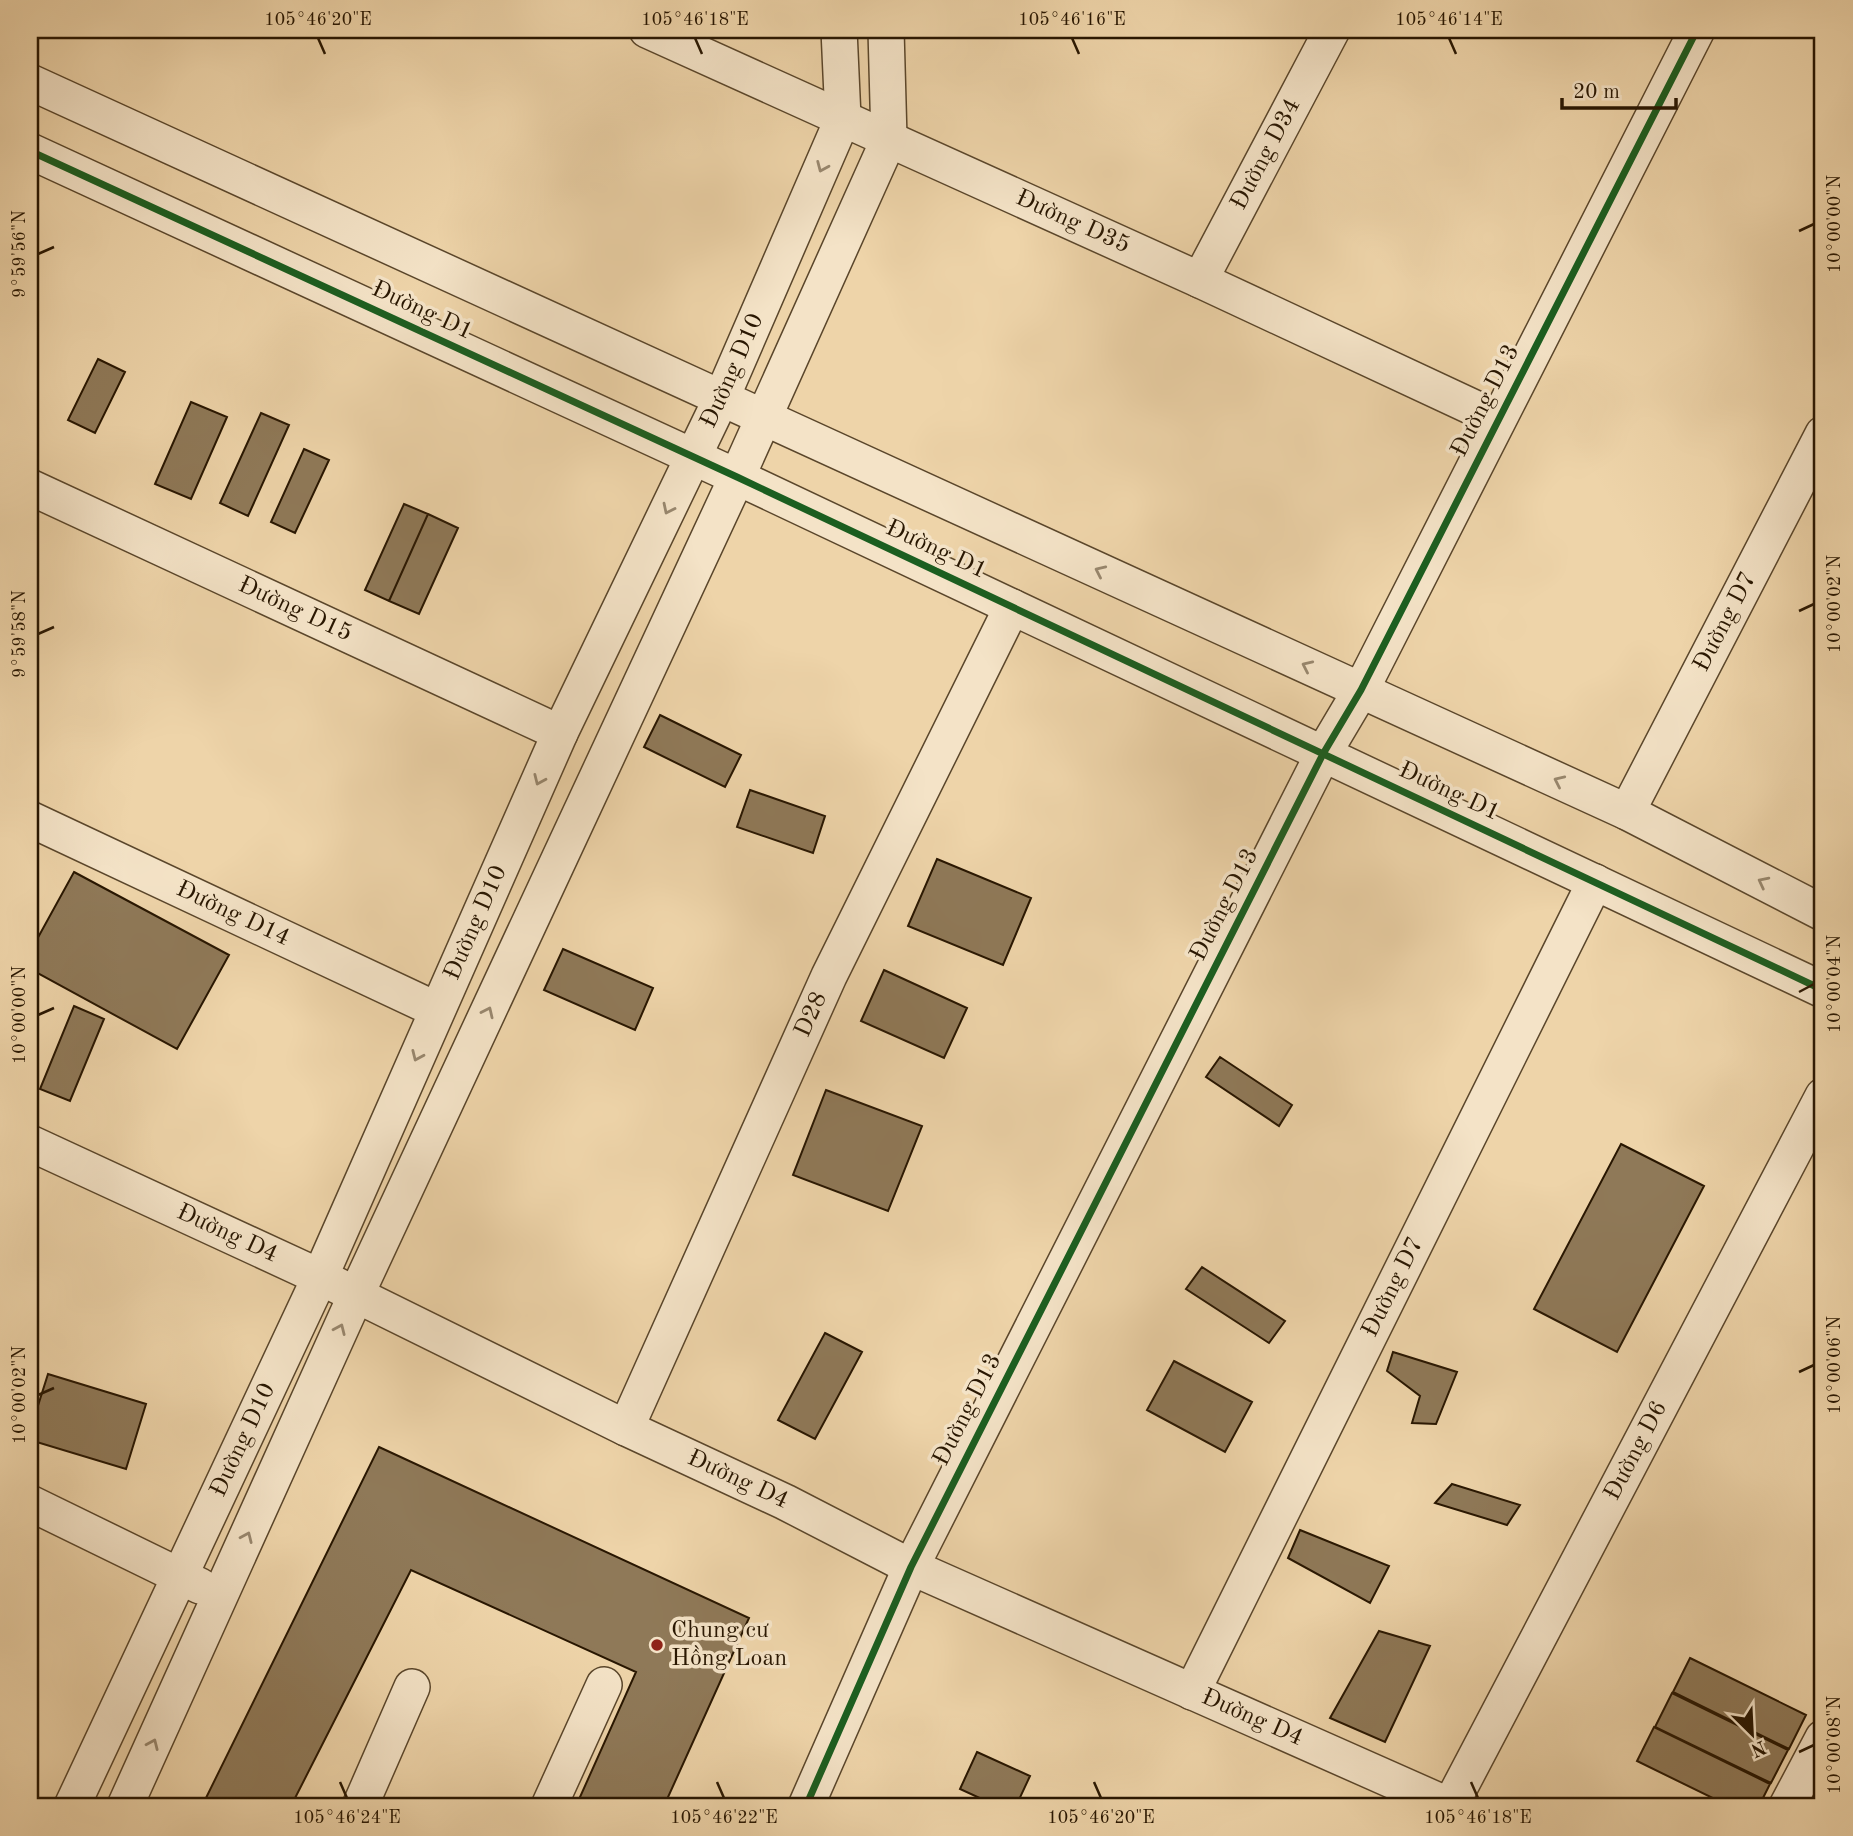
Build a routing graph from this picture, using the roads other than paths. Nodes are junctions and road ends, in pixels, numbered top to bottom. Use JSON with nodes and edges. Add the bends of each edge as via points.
{"nodes":[{"id":1,"x":647,"y":30,"type":"edge"},
{"id":2,"x":839,"y":30,"type":"edge"},
{"id":3,"x":886,"y":30,"type":"edge"},
{"id":4,"x":1332,"y":30,"type":"edge"},
{"id":5,"x":1697,"y":30,"type":"edge"},
{"id":6,"x":30,"y":82,"type":"edge"},
{"id":7,"x":843,"y":118,"type":"junction"},
{"id":8,"x":889,"y":139,"type":"junction"},
{"id":9,"x":30,"y":151,"type":"edge"},
{"id":10,"x":1200,"y":280,"type":"junction"},
{"id":11,"x":722,"y":397,"type":"junction"},
{"id":12,"x":764,"y":417,"type":"junction"},
{"id":13,"x":1498,"y":419,"type":"junction"},
{"id":14,"x":1823,"y":434,"type":"edge"},
{"id":15,"x":694,"y":457,"type":"junction"},
{"id":16,"x":737,"y":477,"type":"junction"},
{"id":17,"x":30,"y":486,"type":"edge"},
{"id":18,"x":1012,"y":607,"type":"junction"},
{"id":19,"x":1360,"y":690,"type":"junction"},
{"id":20,"x":559,"y":733,"type":"junction"},
{"id":21,"x":1323,"y":754,"type":"junction"},
{"id":22,"x":1627,"y":812,"type":"junction"},
{"id":23,"x":30,"y":819,"type":"edge"},
{"id":24,"x":1595,"y":882,"type":"junction"},
{"id":25,"x":1823,"y":913,"type":"edge"},
{"id":26,"x":1823,"y":990,"type":"edge"},
{"id":27,"x":438,"y":1010,"type":"junction"},
{"id":28,"x":1823,"y":1096,"type":"edge"},
{"id":29,"x":30,"y":1143,"type":"edge"},
{"id":30,"x":320,"y":1278,"type":"junction"},
{"id":31,"x":356,"y":1295,"type":"junction"},
{"id":32,"x":626,"y":1428,"type":"junction"},
{"id":33,"x":30,"y":1503,"type":"edge"},
{"id":34,"x":911,"y":1567,"type":"junction"},
{"id":35,"x":179,"y":1576,"type":"junction"},
{"id":36,"x":220,"y":1596,"type":"junction"},
{"id":37,"x":604,"y":1685,"type":"dead end"},
{"id":38,"x":412,"y":1687,"type":"dead end"},
{"id":39,"x":1192,"y":1692,"type":"junction"},
{"id":40,"x":1823,"y":1738,"type":"edge"},
{"id":41,"x":72,"y":1806,"type":"edge"},
{"id":42,"x":125,"y":1806,"type":"edge"},
{"id":43,"x":360,"y":1806,"type":"edge"},
{"id":44,"x":549,"y":1806,"type":"edge"},
{"id":45,"x":806,"y":1806,"type":"edge"},
{"id":46,"x":1450,"y":1806,"type":"edge"},
{"id":47,"x":1787,"y":1806,"type":"edge"}],
"edges":[{"from":1,"to":7,"type":"street","name":"Đường D35"},
{"from":2,"to":7,"type":"street","name":"Đường D10"},
{"from":3,"to":8,"type":"street","name":"Đường D10"},
{"from":4,"to":10,"type":"street","name":"Đường D34"},
{"from":5,"to":13,"type":"street","name":"Đường D13"},
{"from":6,"to":11,"type":"street","name":"Đường D1"},
{"from":7,"to":8,"type":"street","name":"Đường D35"},
{"from":7,"to":11,"type":"street","name":"Đường D10","one_way":true},
{"from":8,"to":10,"type":"street","name":"Đường D35"},
{"from":8,"to":12,"type":"street","name":"Đường D10"},
{"from":9,"to":15,"type":"street","name":"Đường D1"},
{"from":10,"to":13,"type":"street","name":"Đường D35"},
{"from":11,"to":12,"type":"street","name":"Đường D1"},
{"from":11,"to":15,"type":"street","name":"Đường D10"},
{"from":12,"to":16,"type":"street","name":"Đường D10"},
{"from":19,"to":12,"type":"street","name":"Đường D1","one_way":true},
{"from":13,"to":19,"type":"street","name":"Đường D13"},
{"from":14,"to":22,"type":"street","name":"Đường D7"},
{"from":15,"to":16,"type":"street","name":"Đường D1"},
{"from":15,"to":20,"type":"street","name":"Đường D10","one_way":true},
{"from":16,"to":18,"type":"street","name":"Đường D1"},
{"from":31,"to":16,"type":"street","name":"Đường D10","one_way":true},
{"from":17,"to":20,"type":"street","name":"Đường D15"},
{"from":18,"to":21,"type":"street","name":"Đường D1"},
{"from":18,"to":32,"type":"street","name":"D28","via":[[829,976]]},
{"from":19,"to":21,"type":"street","name":"Đường D13"},
{"from":22,"to":19,"type":"street","name":"Đường D1","one_way":true},
{"from":20,"to":27,"type":"street","name":"Đường D10","one_way":true},
{"from":21,"to":24,"type":"street","name":"Đường D1"},
{"from":21,"to":34,"type":"street","name":"Đường D13"},
{"from":25,"to":22,"type":"street","name":"Đường D1","one_way":true},
{"from":23,"to":27,"type":"street","name":"Đường D14"},
{"from":24,"to":26,"type":"street","name":"Đường D1"},
{"from":24,"to":39,"type":"street","name":"Đường D7"},
{"from":27,"to":30,"type":"street","name":"Đường D10","one_way":true},
{"from":28,"to":46,"type":"street","name":"Đường D6"},
{"from":29,"to":30,"type":"street","name":"Đường D4"},
{"from":30,"to":31,"type":"street","name":"Đường D4"},
{"from":30,"to":35,"type":"street","name":"Đường D10"},
{"from":31,"to":32,"type":"street","name":"Đường D4"},
{"from":36,"to":31,"type":"street","name":"Đường D10","one_way":true},
{"from":32,"to":34,"type":"street","name":"Đường D4"},
{"from":33,"to":35,"type":"street"},
{"from":34,"to":39,"type":"street","name":"Đường D4"},
{"from":34,"to":45,"type":"street","name":"Đường D13"},
{"from":35,"to":36,"type":"street"},
{"from":35,"to":41,"type":"street","name":"Đường D10"},
{"from":42,"to":36,"type":"street","name":"Đường D10","one_way":true},
{"from":37,"to":44,"type":"street"},
{"from":38,"to":43,"type":"street"},
{"from":39,"to":46,"type":"street","name":"Đường D4"},
{"from":40,"to":47,"type":"street"}]}
